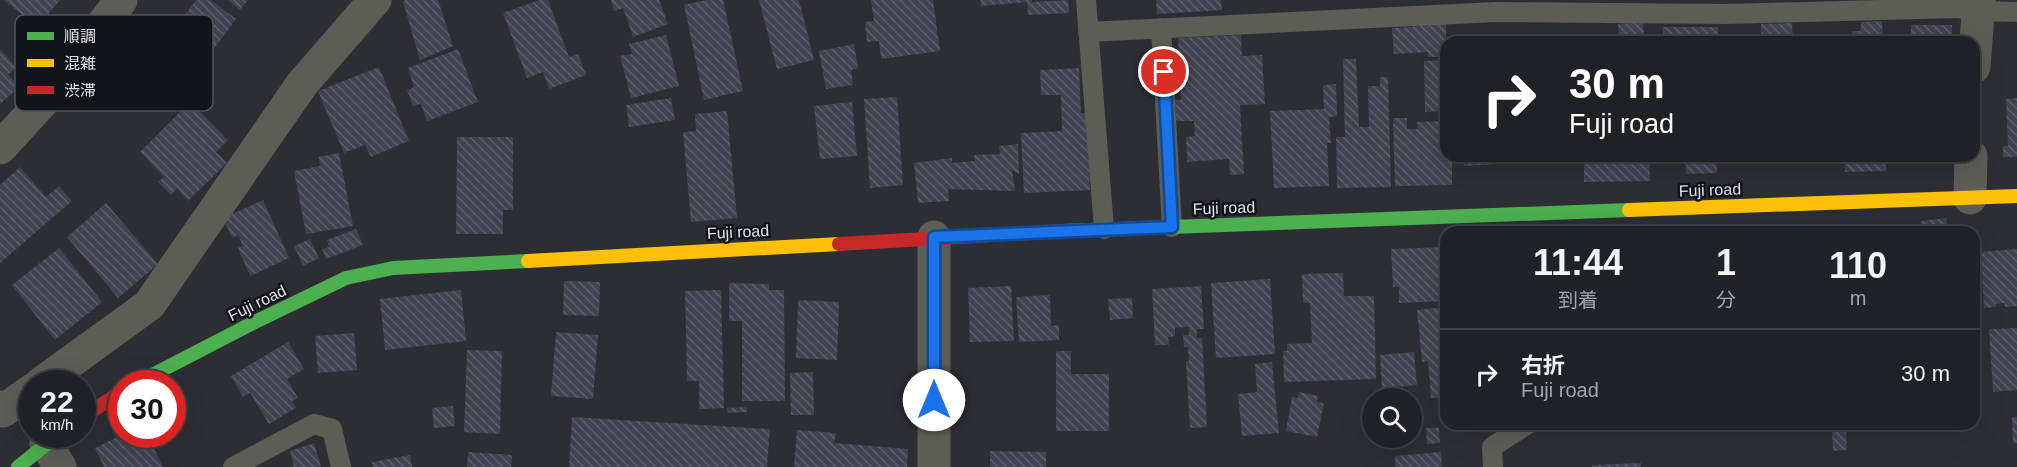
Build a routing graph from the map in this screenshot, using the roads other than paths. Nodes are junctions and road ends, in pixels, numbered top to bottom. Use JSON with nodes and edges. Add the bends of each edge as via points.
{"nodes":[{"id":1,"x":121,"y":0,"type":"edge"},
{"id":2,"x":375,"y":0,"type":"edge"},
{"id":3,"x":1086,"y":0,"type":"edge"},
{"id":4,"x":1978,"y":5,"type":"edge"},
{"id":5,"x":2017,"y":12,"type":"edge"},
{"id":6,"x":110,"y":15,"type":"edge"},
{"id":7,"x":1161,"y":28,"type":"junction"},
{"id":8,"x":1088,"y":32,"type":"junction"},
{"id":9,"x":1976,"y":36,"type":"edge"},
{"id":10,"x":34,"y":111,"type":"edge"},
{"id":11,"x":0,"y":148,"type":"edge"},
{"id":12,"x":1971,"y":162,"type":"edge"},
{"id":13,"x":2017,"y":196,"type":"edge"},
{"id":14,"x":1970,"y":198,"type":"junction"},
{"id":15,"x":1537,"y":222,"type":"edge"},
{"id":16,"x":1172,"y":227,"type":"junction"},
{"id":17,"x":1104,"y":229,"type":"junction"},
{"id":18,"x":934,"y":237,"type":"junction"},
{"id":19,"x":59,"y":370,"type":"edge"},
{"id":20,"x":162,"y":370,"type":"edge"},
{"id":21,"x":18,"y":400,"type":"edge"},
{"id":22,"x":0,"y":407,"type":"edge"},
{"id":23,"x":1519,"y":430,"type":"edge"},
{"id":24,"x":54,"y":449,"type":"edge"},
{"id":25,"x":18,"y":467,"type":"edge"},
{"id":26,"x":233,"y":467,"type":"edge"},
{"id":27,"x":341,"y":467,"type":"edge"},
{"id":28,"x":934,"y":467,"type":"edge"},
{"id":29,"x":1493,"y":467,"type":"edge"}],
"edges":[{"from":1,"to":6,"type":"street"},
{"from":2,"to":19,"type":"street","via":[[302,84],[148,305]]},
{"from":3,"to":8,"type":"lane"},
{"from":4,"to":5,"type":"lane"},
{"from":4,"to":7,"type":"lane","via":[[1726,14],[1496,12]]},
{"from":4,"to":9,"type":"street"},
{"from":7,"to":8,"type":"lane"},
{"from":7,"to":16,"type":"lane"},
{"from":8,"to":17,"type":"lane"},
{"from":10,"to":11,"type":"street"},
{"from":12,"to":14,"type":"street"},
{"from":13,"to":14,"type":"highway","name":"Fuji road"},
{"from":14,"to":15,"type":"highway","name":"Fuji road"},
{"from":15,"to":16,"type":"highway","name":"Fuji road"},
{"from":16,"to":17,"type":"highway","name":"Fuji road"},
{"from":17,"to":18,"type":"highway","name":"Fuji road"},
{"from":18,"to":20,"type":"highway","name":"Fuji road","via":[[393,268],[346,278]]},
{"from":18,"to":28,"type":"street"},
{"from":21,"to":22,"type":"street","via":[[3,411]]},
{"from":23,"to":29,"type":"lane","via":[[1492,447]]},
{"from":24,"to":25,"type":"highway"},
{"from":26,"to":27,"type":"lane","via":[[314,424],[332,429]]}]}
